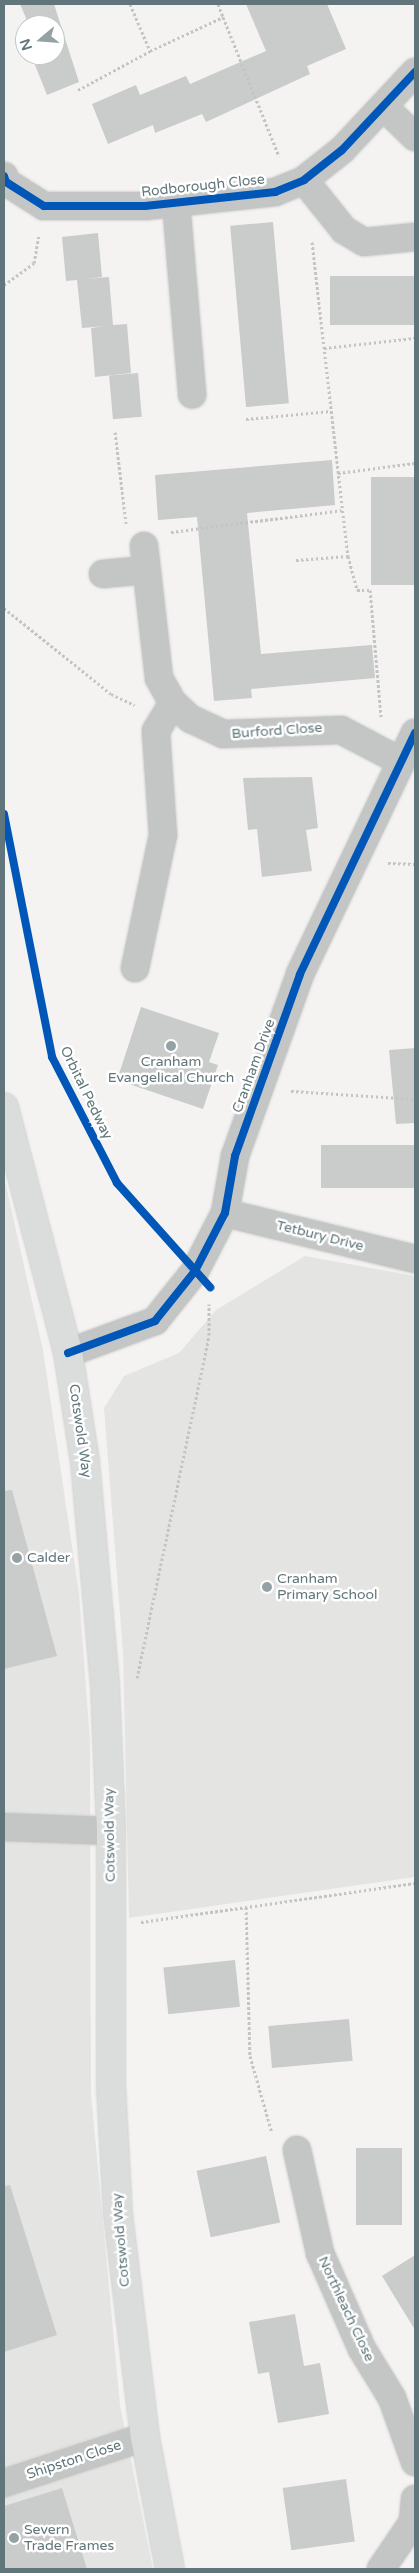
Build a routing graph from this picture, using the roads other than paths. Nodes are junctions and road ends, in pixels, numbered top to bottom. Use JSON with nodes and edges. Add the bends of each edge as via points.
{"nodes":[{"id":1,"x":415,"y":72,"type":"edge"},
{"id":2,"x":384,"y":107,"type":"junction"},
{"id":3,"x":415,"y":137,"type":"edge"},
{"id":4,"x":4,"y":176,"type":"edge"},
{"id":5,"x":299,"y":182,"type":"junction"},
{"id":6,"x":176,"y":202,"type":"junction"},
{"id":7,"x":415,"y":237,"type":"edge"},
{"id":8,"x":192,"y":394,"type":"dead end"},
{"id":9,"x":103,"y":574,"type":"dead end"},
{"id":10,"x":173,"y":703,"type":"junction"},
{"id":11,"x":415,"y":733,"type":"edge"},
{"id":12,"x":400,"y":762,"type":"junction"},
{"id":13,"x":135,"y":968,"type":"dead end"},
{"id":14,"x":4,"y":1107,"type":"edge"},
{"id":15,"x":225,"y":1213,"type":"junction"},
{"id":16,"x":415,"y":1259,"type":"edge"},
{"id":17,"x":68,"y":1353,"type":"junction"},
{"id":18,"x":4,"y":1827,"type":"edge"},
{"id":19,"x":111,"y":1831,"type":"junction"},
{"id":20,"x":297,"y":2150,"type":"road end"},
{"id":21,"x":145,"y":2438,"type":"junction"},
{"id":22,"x":415,"y":2462,"type":"edge"},
{"id":23,"x":4,"y":2483,"type":"edge"},
{"id":24,"x":415,"y":2499,"type":"edge"},
{"id":25,"x":170,"y":2569,"type":"edge"},
{"id":26,"x":381,"y":2569,"type":"edge"}],
"edges":[{"from":1,"to":2,"type":"street","name":"Rodborough Close"},
{"from":2,"to":3,"type":"street"},
{"from":2,"to":5,"type":"street","name":"Rodborough Close"},
{"from":4,"to":6,"type":"street","name":"Rodborough Close","via":[[6,182],[44,206]]},
{"from":5,"to":6,"type":"street","name":"Rodborough Close","via":[[275,192]]},
{"from":5,"to":7,"type":"street","via":[[344,230],[364,242]]},
{"from":6,"to":8,"type":"street"},
{"from":9,"to":10,"type":"street","name":"Burford Close","via":[[144,544],[159,678]]},
{"from":10,"to":12,"type":"street","name":"Burford Close","via":[[191,719],[223,734],[325,727],[358,737]]},
{"from":10,"to":13,"type":"street","via":[[156,731],[164,818]]},
{"from":11,"to":12,"type":"street","name":"Cranham Drive"},
{"from":12,"to":15,"type":"street","name":"Cranham Drive","via":[[300,974],[235,1156]]},
{"from":14,"to":17,"type":"main road","name":"Cotswold Way"},
{"from":15,"to":16,"type":"street","name":"Tetbury Drive"},
{"from":15,"to":17,"type":"street","name":"Cranham Drive","via":[[202,1279],[155,1321]]},
{"from":17,"to":19,"type":"main road","name":"Cotswold Way","via":[[88,1490],[104,1685]]},
{"from":18,"to":19,"type":"street"},
{"from":19,"to":21,"type":"main road","name":"Cotswold Way","via":[[111,2086],[118,2214]]},
{"from":20,"to":22,"type":"street","name":"Northleach Close","via":[[320,2253],[362,2349],[392,2398]]},
{"from":21,"to":23,"type":"street","name":"Shipston Close"},
{"from":21,"to":25,"type":"main road","name":"Cotswold Way"},
{"from":24,"to":26,"type":"street","via":[[413,2522]]}]}
